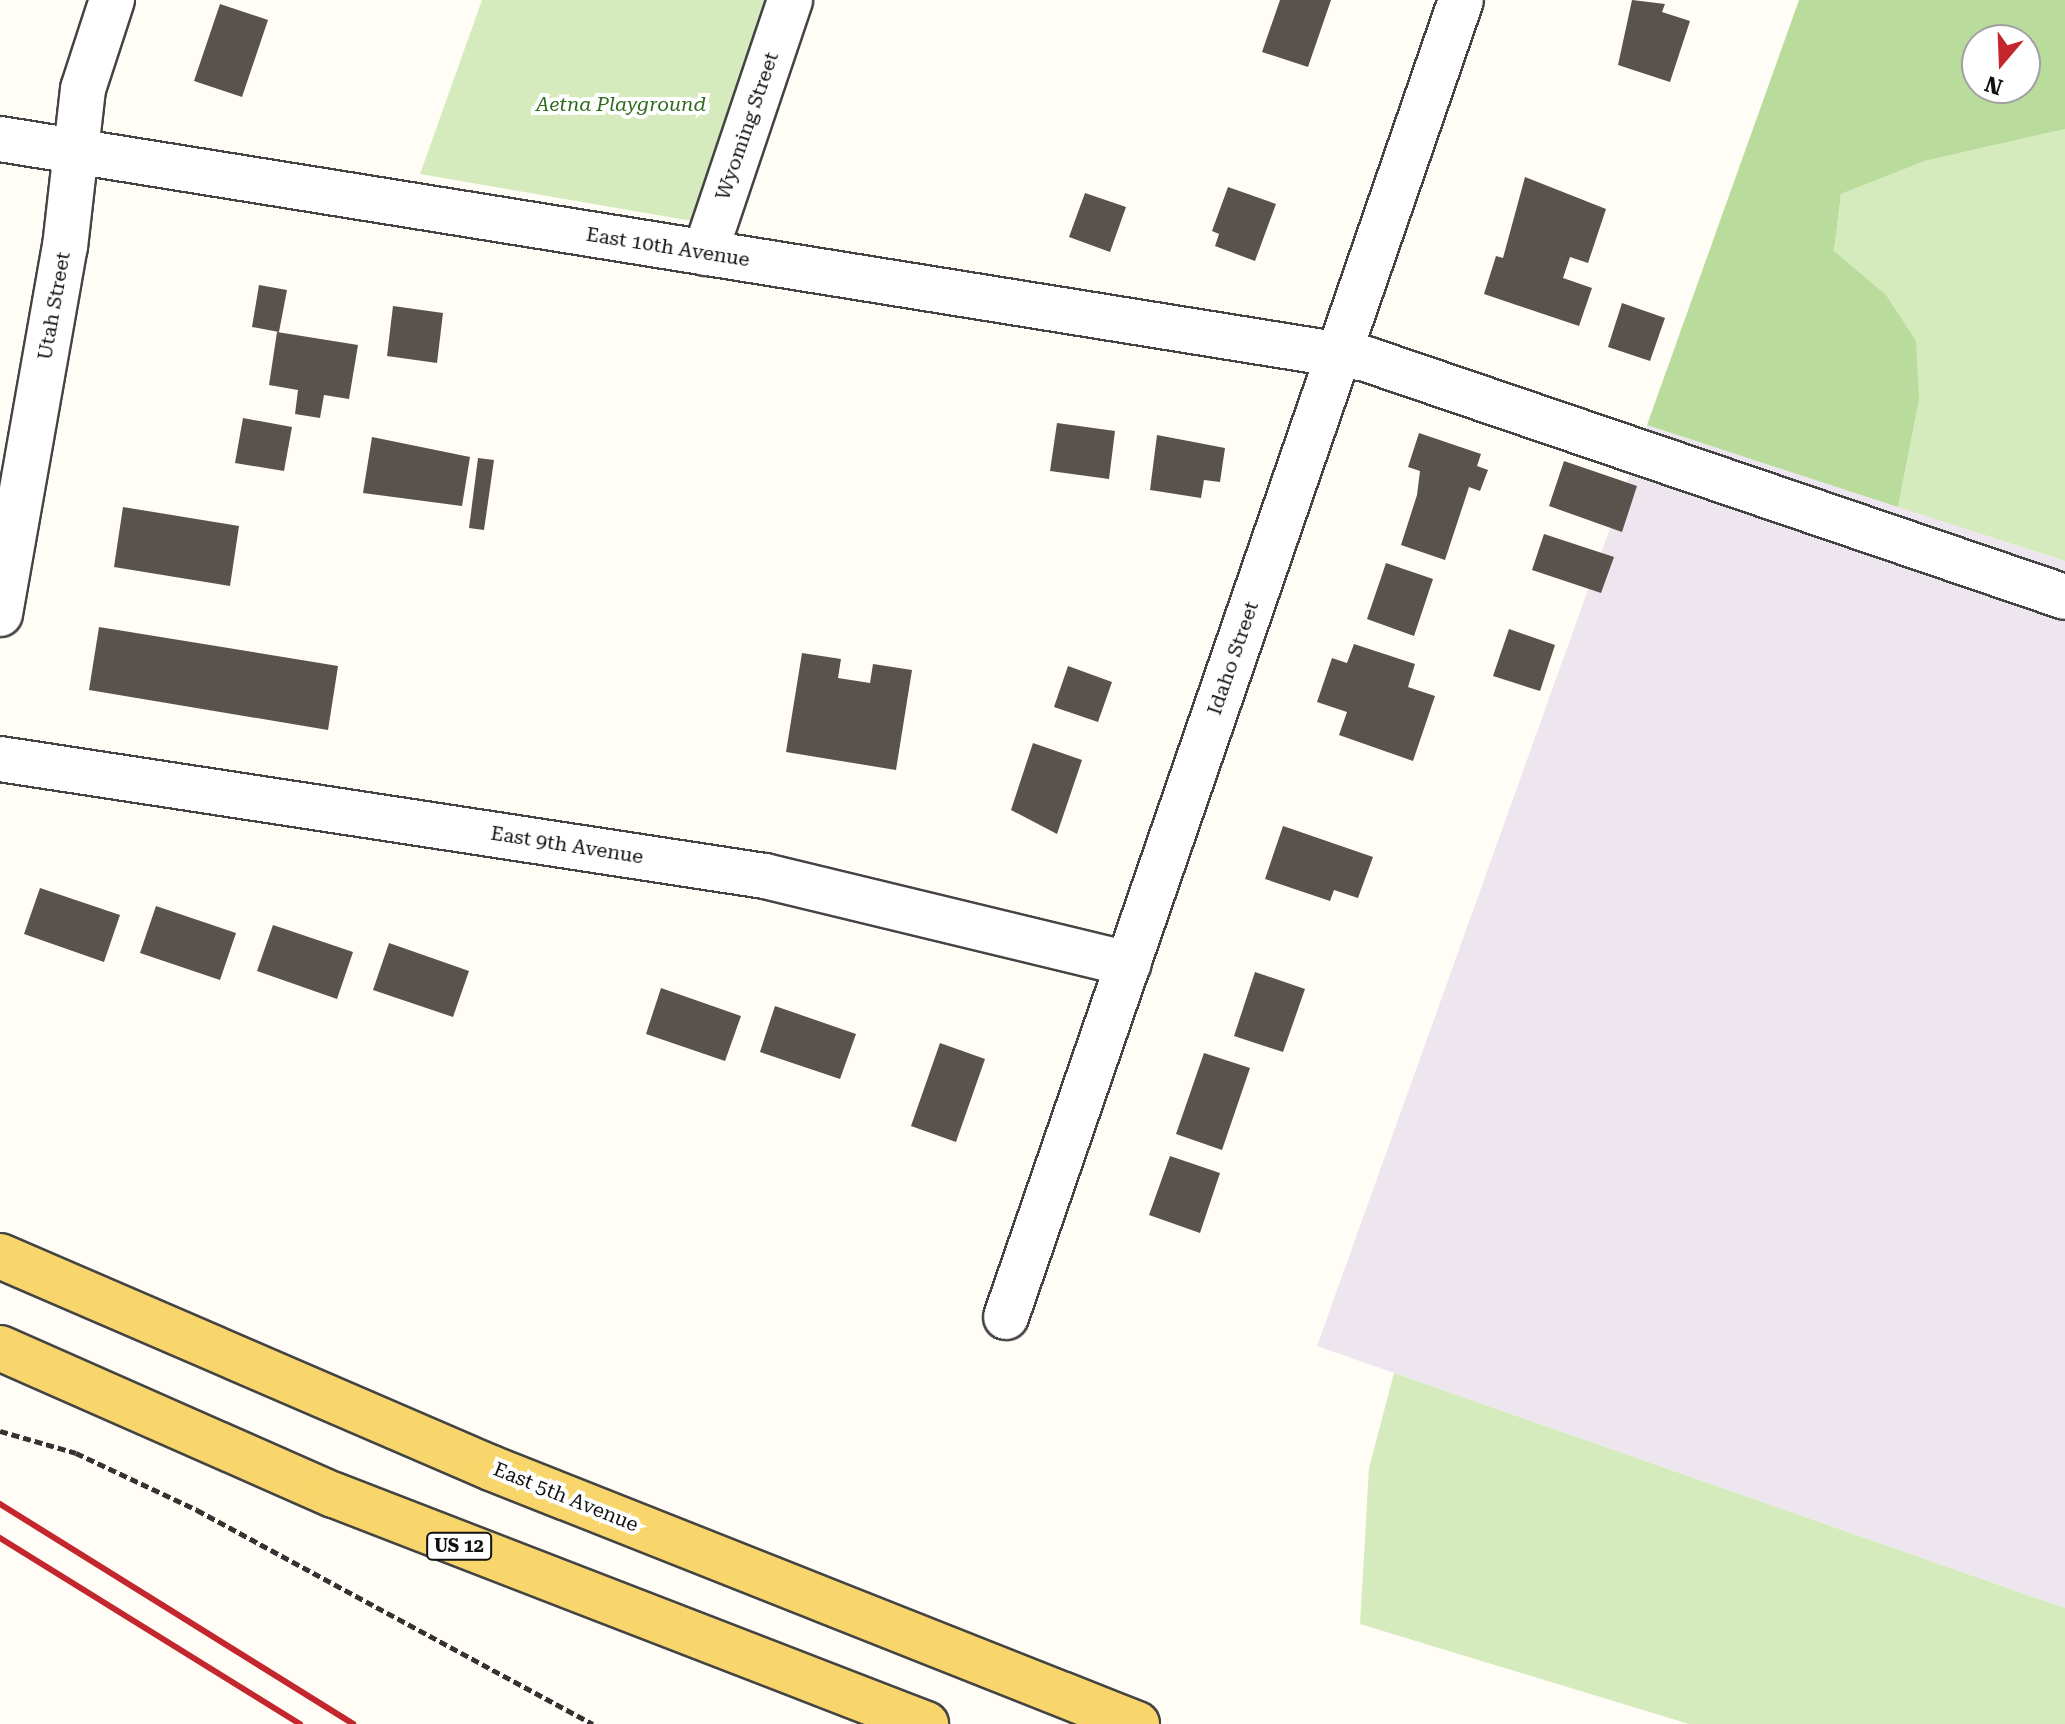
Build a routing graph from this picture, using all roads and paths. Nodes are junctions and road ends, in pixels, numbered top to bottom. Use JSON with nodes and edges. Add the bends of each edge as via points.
{"nodes":[{"id":1,"x":112,"y":0,"type":"edge"},
{"id":2,"x":790,"y":0,"type":"edge"},
{"id":3,"x":1461,"y":0,"type":"edge"},
{"id":4,"x":0,"y":139,"type":"edge"},
{"id":5,"x":74,"y":151,"type":"junction"},
{"id":6,"x":705,"y":253,"type":"junction"},
{"id":7,"x":1337,"y":355,"type":"junction"},
{"id":8,"x":2065,"y":597,"type":"edge"},
{"id":9,"x":0,"y":614,"type":"edge"},
{"id":10,"x":0,"y":759,"type":"edge"},
{"id":11,"x":1128,"y":964,"type":"junction"},
{"id":12,"x":0,"y":1256,"type":"edge"},
{"id":13,"x":1006,"y":1317,"type":"dead end"},
{"id":14,"x":0,"y":1348,"type":"edge"},
{"id":15,"x":0,"y":1431,"type":"edge"},
{"id":16,"x":593,"y":1724,"type":"edge"},
{"id":17,"x":926,"y":1724,"type":"edge"},
{"id":18,"x":1137,"y":1724,"type":"edge"}],
"edges":[{"from":1,"to":5,"type":"street","name":"Utah Street","via":[[83,89]]},
{"from":2,"to":6,"type":"street","name":"Wyoming Street"},
{"from":3,"to":7,"type":"street","name":"Idaho Street"},
{"from":4,"to":5,"type":"street","name":"East 10th Avenue"},
{"from":5,"to":6,"type":"street","name":"East 10th Avenue"},
{"from":5,"to":9,"type":"street","name":"Utah Street","via":[[65,247]]},
{"from":6,"to":7,"type":"street","name":"East 10th Avenue"},
{"from":7,"to":8,"type":"street","name":"East 10th Avenue","via":[[1392,365]]},
{"from":7,"to":11,"type":"street","name":"Idaho Street"},
{"from":10,"to":11,"type":"street","name":"East 9th Avenue","via":[[765,876]]},
{"from":11,"to":13,"type":"street","name":"Idaho Street"},
{"from":12,"to":18,"type":"main road","name":"East 5th Avenue","via":[[491,1468]]},
{"from":14,"to":17,"type":"main road","number":"US 12","via":[[348,1501]]},
{"from":15,"to":16,"type":"path","via":[[76,1453],[197,1510]]}]}
